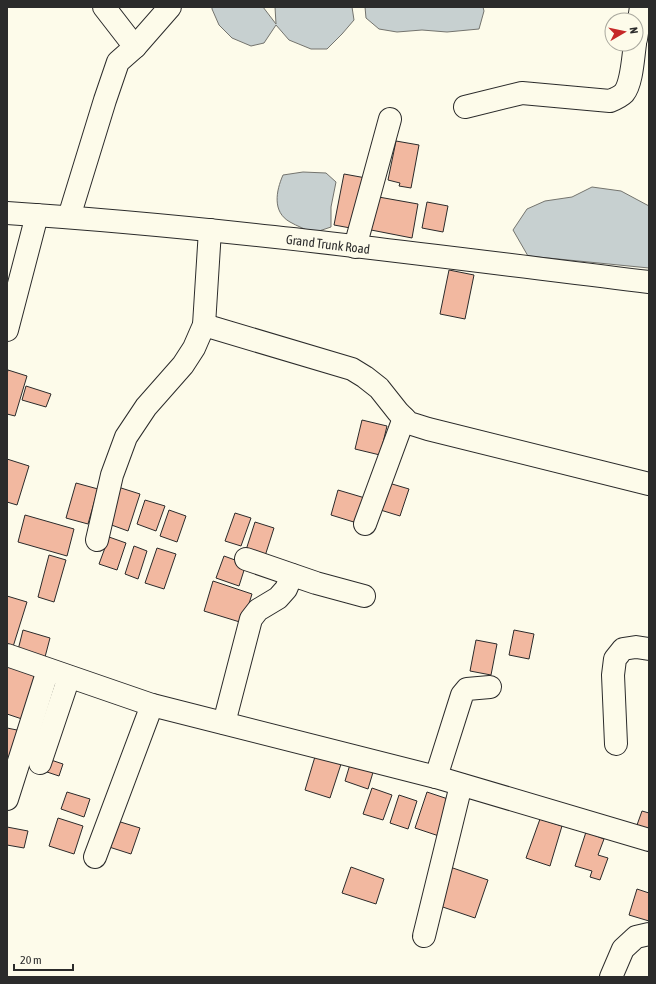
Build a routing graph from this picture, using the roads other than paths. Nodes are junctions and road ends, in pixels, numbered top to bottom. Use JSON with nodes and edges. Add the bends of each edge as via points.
{"nodes":[{"id":1,"x":104,"y":7,"type":"edge"},
{"id":2,"x":170,"y":7,"type":"edge"},
{"id":3,"x":135,"y":48,"type":"junction"},
{"id":4,"x":634,"y":52,"type":"edge"},
{"id":5,"x":465,"y":107,"type":"dead end"},
{"id":6,"x":390,"y":119,"type":"dead end"},
{"id":7,"x":7,"y":213,"type":"edge"},
{"id":8,"x":37,"y":215,"type":"junction"},
{"id":9,"x":69,"y":217,"type":"junction"},
{"id":10,"x":210,"y":230,"type":"junction"},
{"id":11,"x":355,"y":247,"type":"junction"},
{"id":12,"x":649,"y":282,"type":"edge"},
{"id":13,"x":204,"y":325,"type":"junction"},
{"id":14,"x":7,"y":330,"type":"edge"},
{"id":15,"x":404,"y":418,"type":"junction"},
{"id":16,"x":649,"y":484,"type":"edge"},
{"id":17,"x":364,"y":524,"type":"dead end"},
{"id":18,"x":97,"y":540,"type":"dead end"},
{"id":19,"x":246,"y":559,"type":"dead end"},
{"id":20,"x":292,"y":575,"type":"junction"},
{"id":21,"x":364,"y":596,"type":"dead end"},
{"id":22,"x":649,"y":649,"type":"edge"},
{"id":23,"x":7,"y":655,"type":"edge"},
{"id":24,"x":48,"y":670,"type":"junction"},
{"id":25,"x":69,"y":677,"type":"junction"},
{"id":26,"x":490,"y":687,"type":"dead end"},
{"id":27,"x":152,"y":705,"type":"junction"},
{"id":28,"x":224,"y":724,"type":"junction"},
{"id":29,"x":616,"y":744,"type":"dead end"},
{"id":30,"x":40,"y":763,"type":"dead end"},
{"id":31,"x":436,"y":777,"type":"junction"},
{"id":32,"x":461,"y":785,"type":"junction"},
{"id":33,"x":7,"y":799,"type":"edge"},
{"id":34,"x":649,"y":840,"type":"edge"},
{"id":35,"x":95,"y":858,"type":"dead end"},
{"id":36,"x":649,"y":934,"type":"edge"},
{"id":37,"x":424,"y":936,"type":"dead end"},
{"id":38,"x":611,"y":977,"type":"edge"}],
"edges":[{"from":1,"to":3,"type":"street"},
{"from":2,"to":3,"type":"street"},
{"from":3,"to":9,"type":"street","via":[[118,62]]},
{"from":4,"to":5,"type":"street","via":[[625,92],[610,101],[522,93]]},
{"from":6,"to":11,"type":"street"},
{"from":7,"to":8,"type":"street","name":"Grand Trunk Road"},
{"from":8,"to":9,"type":"street","name":"Grand Trunk Road"},
{"from":8,"to":14,"type":"street"},
{"from":9,"to":10,"type":"street","name":"Grand Trunk Road"},
{"from":10,"to":11,"type":"street","name":"Grand Trunk Road"},
{"from":10,"to":13,"type":"street"},
{"from":11,"to":12,"type":"street","name":"Grand Trunk Road"},
{"from":13,"to":15,"type":"street","via":[[352,369],[379,388]]},
{"from":13,"to":18,"type":"street","via":[[183,365],[146,407],[126,437],[112,475]]},
{"from":15,"to":16,"type":"street","via":[[409,423],[428,429]]},
{"from":15,"to":17,"type":"street"},
{"from":19,"to":20,"type":"street"},
{"from":20,"to":21,"type":"street"},
{"from":20,"to":28,"type":"street","via":[[286,589],[278,598],[258,610],[252,619]]},
{"from":22,"to":29,"type":"street","via":[[636,646],[623,649],[615,659],[613,675]]},
{"from":23,"to":24,"type":"street"},
{"from":24,"to":25,"type":"street"},
{"from":24,"to":33,"type":"street"},
{"from":25,"to":27,"type":"street"},
{"from":25,"to":30,"type":"street"},
{"from":26,"to":31,"type":"street","via":[[467,689],[462,695]]},
{"from":27,"to":28,"type":"street"},
{"from":27,"to":35,"type":"street"},
{"from":28,"to":31,"type":"street"},
{"from":31,"to":32,"type":"street"},
{"from":32,"to":34,"type":"street"},
{"from":32,"to":37,"type":"street"},
{"from":36,"to":38,"type":"street","via":[[636,937],[623,949]]}]}
